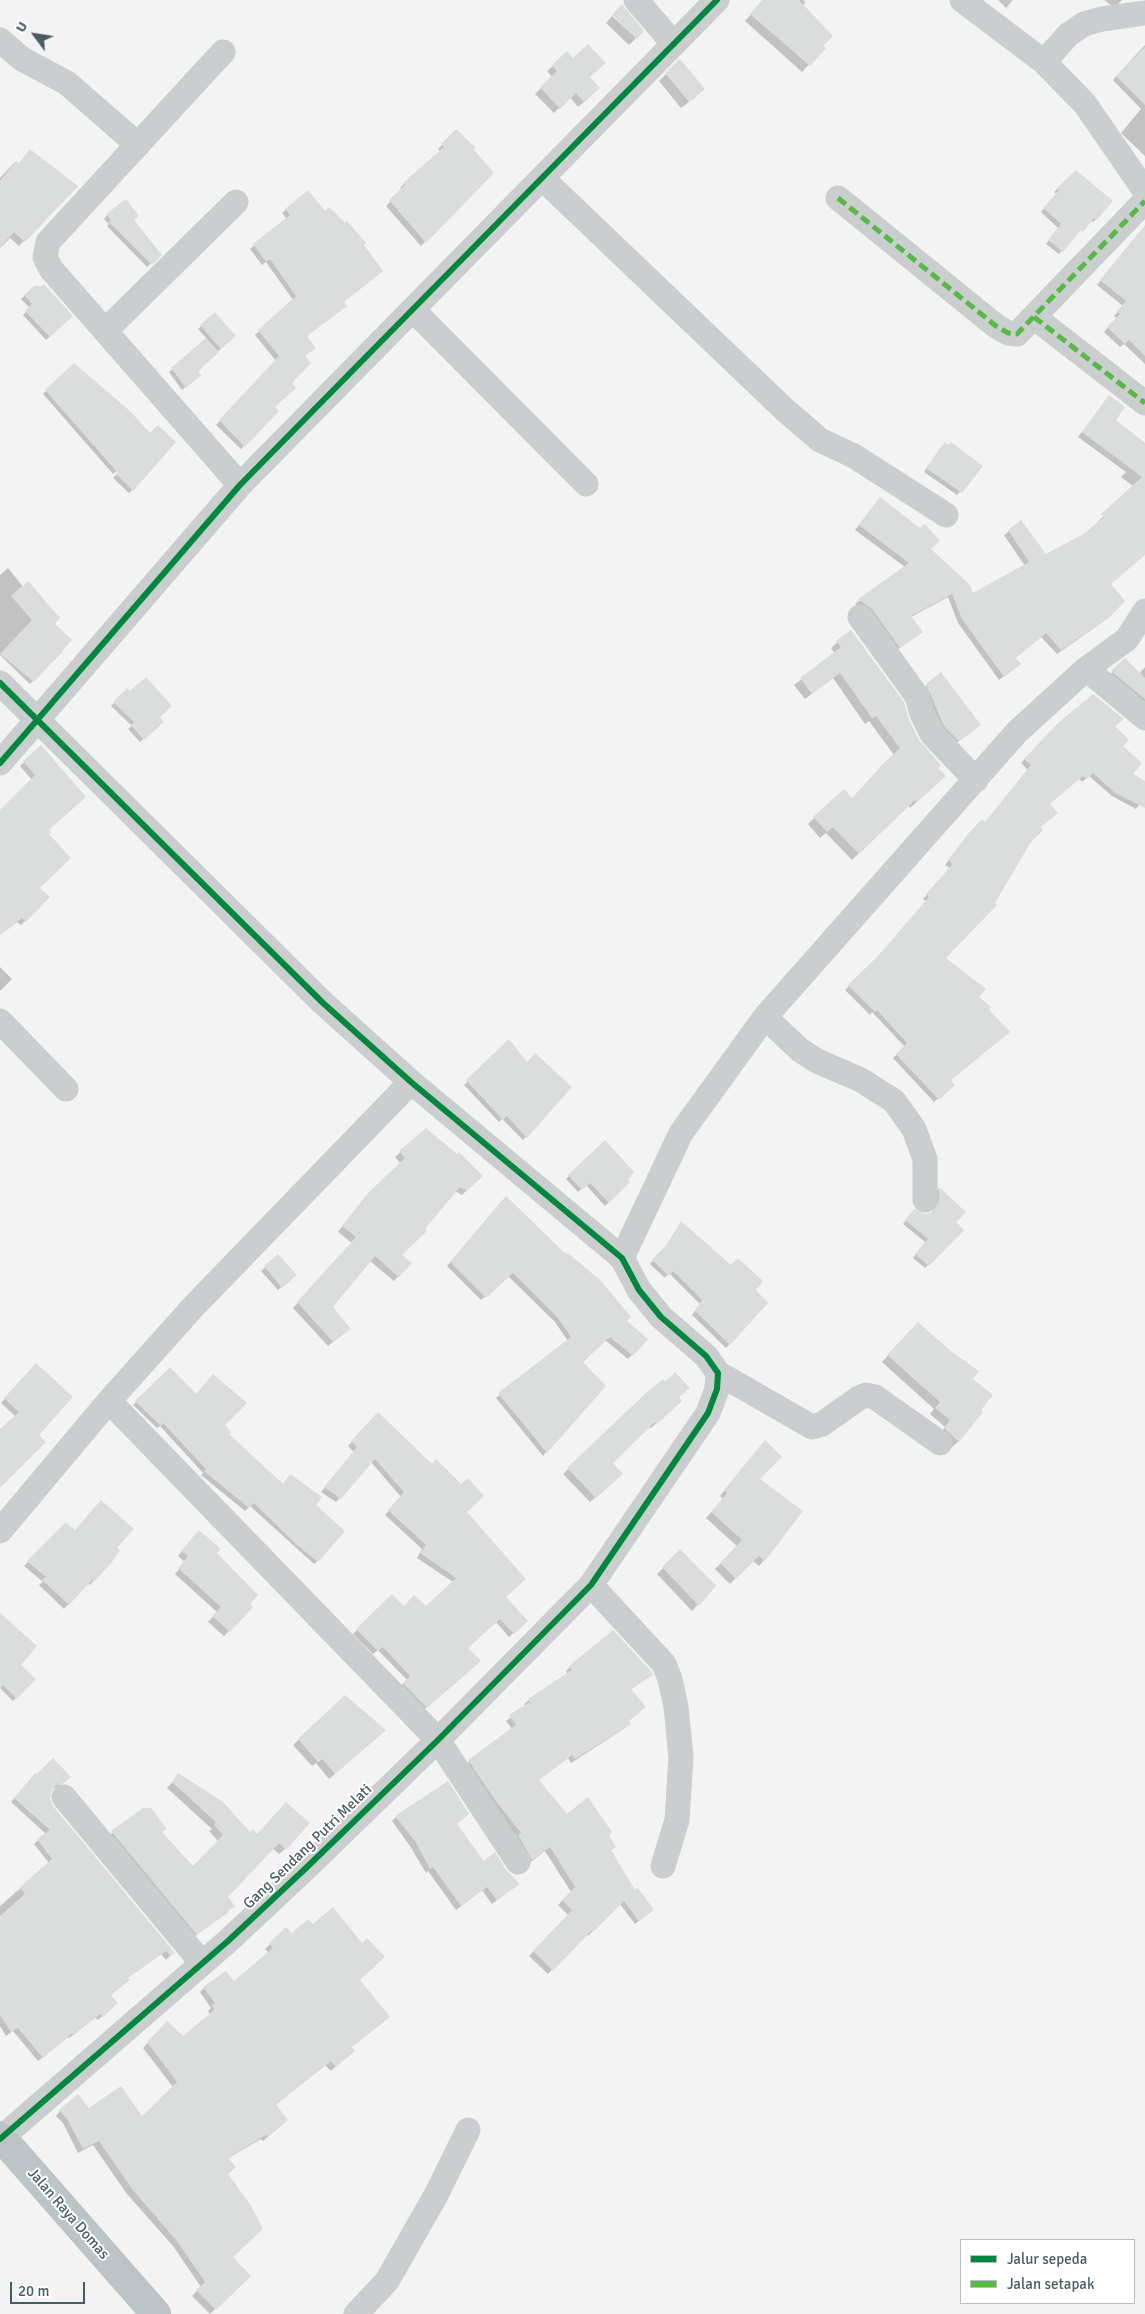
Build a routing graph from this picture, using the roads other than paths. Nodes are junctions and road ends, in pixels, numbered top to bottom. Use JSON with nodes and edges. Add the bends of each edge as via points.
{"nodes":[{"id":1,"x":636,"y":0,"type":"edge"},
{"id":2,"x":717,"y":0,"type":"edge"},
{"id":3,"x":962,"y":0,"type":"edge"},
{"id":4,"x":1145,"y":13,"type":"edge"},
{"id":5,"x":0,"y":40,"type":"edge"},
{"id":6,"x":674,"y":44,"type":"junction"},
{"id":7,"x":223,"y":52,"type":"dead end"},
{"id":8,"x":1044,"y":62,"type":"junction"},
{"id":9,"x":138,"y":145,"type":"junction"},
{"id":10,"x":542,"y":178,"type":"junction"},
{"id":11,"x":1145,"y":192,"type":"edge"},
{"id":12,"x":838,"y":198,"type":"dead end"},
{"id":13,"x":1145,"y":201,"type":"edge"},
{"id":14,"x":236,"y":202,"type":"dead end"},
{"id":15,"x":413,"y":310,"type":"junction"},
{"id":16,"x":1034,"y":317,"type":"junction"},
{"id":17,"x":105,"y":330,"type":"junction"},
{"id":18,"x":1145,"y":404,"type":"edge"},
{"id":19,"x":586,"y":484,"type":"dead end"},
{"id":20,"x":240,"y":485,"type":"junction"},
{"id":21,"x":946,"y":515,"type":"dead end"},
{"id":22,"x":1145,"y":611,"type":"edge"},
{"id":23,"x":860,"y":617,"type":"dead end"},
{"id":24,"x":1086,"y":669,"type":"junction"},
{"id":25,"x":0,"y":683,"type":"edge"},
{"id":26,"x":1145,"y":718,"type":"edge"},
{"id":27,"x":36,"y":719,"type":"junction"},
{"id":28,"x":0,"y":763,"type":"edge"},
{"id":29,"x":976,"y":780,"type":"junction"},
{"id":30,"x":765,"y":1017,"type":"junction"},
{"id":31,"x":0,"y":1021,"type":"edge"},
{"id":32,"x":411,"y":1082,"type":"junction"},
{"id":33,"x":66,"y":1088,"type":"dead end"},
{"id":34,"x":925,"y":1200,"type":"dead end"},
{"id":35,"x":622,"y":1258,"type":"junction"},
{"id":36,"x":718,"y":1373,"type":"junction"},
{"id":37,"x":109,"y":1401,"type":"junction"},
{"id":38,"x":940,"y":1443,"type":"dead end"},
{"id":39,"x":0,"y":1531,"type":"edge"},
{"id":40,"x":591,"y":1585,"type":"junction"},
{"id":41,"x":438,"y":1740,"type":"junction"},
{"id":42,"x":64,"y":1797,"type":"dead end"},
{"id":43,"x":518,"y":1862,"type":"dead end"},
{"id":44,"x":663,"y":1866,"type":"dead end"},
{"id":45,"x":202,"y":1963,"type":"junction"},
{"id":46,"x":468,"y":2130,"type":"dead end"},
{"id":47,"x":0,"y":2138,"type":"edge"},
{"id":48,"x":156,"y":2314,"type":"edge"},
{"id":49,"x":356,"y":2314,"type":"edge"}],
"edges":[{"from":1,"to":6,"type":"street"},
{"from":2,"to":6,"type":"street"},
{"from":3,"to":8,"type":"street"},
{"from":4,"to":8,"type":"street","via":[[1084,24],[1068,35]]},
{"from":5,"to":9,"type":"street","via":[[22,59],[67,83]]},
{"from":6,"to":10,"type":"street"},
{"from":7,"to":9,"type":"street"},
{"from":8,"to":11,"type":"street","via":[[1085,104]]},
{"from":9,"to":17,"type":"street","via":[[48,242],[45,257],[51,269]]},
{"from":10,"to":15,"type":"street"},
{"from":10,"to":21,"type":"street","via":[[729,359],[820,440],[854,456]]},
{"from":12,"to":16,"type":"street","via":[[996,326],[1016,334]]},
{"from":13,"to":16,"type":"street"},
{"from":14,"to":17,"type":"street"},
{"from":15,"to":19,"type":"street"},
{"from":15,"to":20,"type":"street"},
{"from":16,"to":18,"type":"street"},
{"from":17,"to":20,"type":"street"},
{"from":20,"to":27,"type":"street"},
{"from":22,"to":24,"type":"street","via":[[1127,639]]},
{"from":23,"to":29,"type":"street","via":[[917,696],[932,734]]},
{"from":24,"to":26,"type":"street"},
{"from":24,"to":29,"type":"street","via":[[1017,732]]},
{"from":25,"to":27,"type":"street"},
{"from":27,"to":28,"type":"street"},
{"from":27,"to":32,"type":"street","via":[[323,1003]]},
{"from":29,"to":30,"type":"street"},
{"from":30,"to":34,"type":"street","via":[[800,1050],[862,1080],[894,1101],[914,1129],[925,1159]]},
{"from":30,"to":35,"type":"street","via":[[681,1133]]},
{"from":31,"to":33,"type":"street"},
{"from":32,"to":35,"type":"street"},
{"from":32,"to":37,"type":"street","via":[[194,1306]]},
{"from":35,"to":36,"type":"street","via":[[639,1290],[661,1317],[706,1356]]},
{"from":36,"to":38,"type":"street","via":[[812,1427],[822,1424],[866,1395],[875,1397]]},
{"from":36,"to":40,"type":"street","name":"Gang Sendang Putri Melati","via":[[717,1388],[708,1413]]},
{"from":37,"to":39,"type":"street"},
{"from":37,"to":41,"type":"street"},
{"from":40,"to":41,"type":"street","name":"Gang Sendang Putri Melati"},
{"from":40,"to":44,"type":"street","via":[[664,1664],[670,1679],[681,1757],[677,1820]]},
{"from":41,"to":43,"type":"street"},
{"from":41,"to":45,"type":"street","name":"Gang Sendang Putri Melati"},
{"from":42,"to":45,"type":"street"},
{"from":45,"to":47,"type":"street","name":"Gang Sendang Putri Melati"},
{"from":46,"to":49,"type":"street","via":[[386,2281]]},
{"from":47,"to":48,"type":"highway","name":"Jalan Raya Domas"}]}
